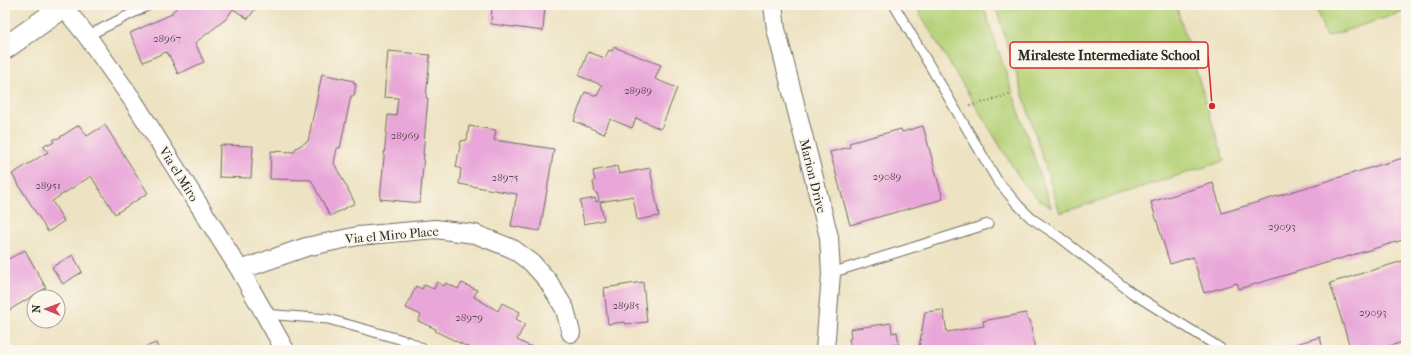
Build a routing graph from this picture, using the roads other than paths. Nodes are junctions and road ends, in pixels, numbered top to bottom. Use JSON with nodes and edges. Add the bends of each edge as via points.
{"nodes":[{"id":1,"x":149,"y":5,"type":"edge"},
{"id":2,"x":773,"y":5,"type":"edge"},
{"id":3,"x":894,"y":5,"type":"edge"},
{"id":4,"x":64,"y":6,"type":"edge"},
{"id":5,"x":87,"y":36,"type":"junction"},
{"id":6,"x":5,"y":48,"type":"edge"},
{"id":7,"x":988,"y":224,"type":"dead end"},
{"id":8,"x":240,"y":270,"type":"junction"},
{"id":9,"x":831,"y":273,"type":"junction"},
{"id":10,"x":264,"y":314,"type":"junction"},
{"id":11,"x":572,"y":333,"type":"dead end"},
{"id":12,"x":1220,"y":348,"type":"dead end"},
{"id":13,"x":285,"y":350,"type":"edge"},
{"id":14,"x":425,"y":350,"type":"edge"},
{"id":15,"x":824,"y":350,"type":"edge"}],
"edges":[{"from":1,"to":5,"type":"lane"},
{"from":2,"to":9,"type":"street","name":"Marion Drive","via":[[776,29],[829,237]]},
{"from":3,"to":12,"type":"lane","via":[[997,180],[1018,205],[1031,218],[1132,292]]},
{"from":4,"to":5,"type":"street","name":"Via el Miro"},
{"from":4,"to":6,"type":"main road"},
{"from":5,"to":8,"type":"street","name":"Via el Miro","via":[[132,99]]},
{"from":7,"to":9,"type":"lane"},
{"from":8,"to":10,"type":"street","name":"Via el Miro"},
{"from":8,"to":11,"type":"street","name":"Via el Miro Place","via":[[306,247],[358,236],[435,229],[475,234],[513,249],[532,263],[565,309]]},
{"from":9,"to":15,"type":"street","name":"Marion Drive"},
{"from":10,"to":13,"type":"street","name":"Via el Miro"},
{"from":10,"to":14,"type":"lane","via":[[328,319],[410,342]]}]}
